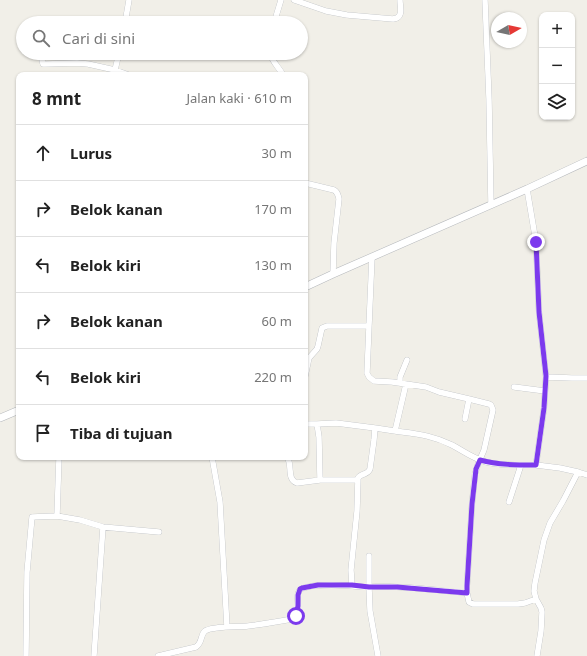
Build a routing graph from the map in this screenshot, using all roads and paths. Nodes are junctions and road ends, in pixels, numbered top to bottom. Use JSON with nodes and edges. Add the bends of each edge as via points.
{"nodes":[{"id":1,"x":129,"y":0,"type":"edge"},
{"id":2,"x":281,"y":0,"type":"edge"},
{"id":3,"x":294,"y":0,"type":"edge"},
{"id":4,"x":400,"y":0,"type":"edge"},
{"id":5,"x":485,"y":0,"type":"edge"},
{"id":6,"x":126,"y":16,"type":"edge"},
{"id":7,"x":276,"y":16,"type":"edge"},
{"id":8,"x":42,"y":60,"type":"edge"},
{"id":9,"x":117,"y":60,"type":"edge"},
{"id":10,"x":272,"y":60,"type":"edge"},
{"id":11,"x":111,"y":72,"type":"edge"},
{"id":12,"x":114,"y":72,"type":"edge"},
{"id":13,"x":281,"y":72,"type":"edge"},
{"id":14,"x":587,"y":162,"type":"edge"},
{"id":15,"x":308,"y":184,"type":"edge"},
{"id":16,"x":527,"y":189,"type":"junction"},
{"id":17,"x":491,"y":205,"type":"junction"},
{"id":18,"x":372,"y":257,"type":"junction"},
{"id":19,"x":334,"y":274,"type":"junction"},
{"id":20,"x":308,"y":286,"type":"edge"},
{"id":21,"x":368,"y":326,"type":"junction"},
{"id":22,"x":407,"y":360,"type":"dead end"},
{"id":23,"x":308,"y":361,"type":"edge"},
{"id":24,"x":546,"y":376,"type":"junction"},
{"id":25,"x":587,"y":378,"type":"edge"},
{"id":26,"x":400,"y":383,"type":"junction"},
{"id":27,"x":406,"y":384,"type":"junction"},
{"id":28,"x":514,"y":387,"type":"dead end"},
{"id":29,"x":545,"y":391,"type":"junction"},
{"id":30,"x":470,"y":399,"type":"junction"},
{"id":31,"x":16,"y":411,"type":"edge"},
{"id":32,"x":0,"y":418,"type":"edge"},
{"id":33,"x":465,"y":420,"type":"dead end"},
{"id":34,"x":308,"y":424,"type":"edge"},
{"id":35,"x":318,"y":424,"type":"junction"},
{"id":36,"x":375,"y":428,"type":"junction"},
{"id":37,"x":395,"y":431,"type":"junction"},
{"id":38,"x":59,"y":460,"type":"edge"},
{"id":39,"x":213,"y":460,"type":"edge"},
{"id":40,"x":290,"y":460,"type":"edge"},
{"id":41,"x":480,"y":460,"type":"junction"},
{"id":42,"x":521,"y":465,"type":"junction"},
{"id":43,"x":536,"y":465,"type":"junction"},
{"id":44,"x":578,"y":472,"type":"junction"},
{"id":45,"x":587,"y":475,"type":"edge"},
{"id":46,"x":320,"y":480,"type":"junction"},
{"id":47,"x":358,"y":480,"type":"junction"},
{"id":48,"x":509,"y":502,"type":"dead end"},
{"id":49,"x":57,"y":516,"type":"junction"},
{"id":50,"x":103,"y":527,"type":"junction"},
{"id":51,"x":159,"y":532,"type":"dead end"},
{"id":52,"x":369,"y":556,"type":"dead end"},
{"id":53,"x":352,"y":585,"type":"junction"},
{"id":54,"x":369,"y":587,"type":"junction"},
{"id":55,"x":467,"y":593,"type":"junction"},
{"id":56,"x":536,"y":599,"type":"junction"},
{"id":57,"x":227,"y":627,"type":"junction"},
{"id":58,"x":26,"y":656,"type":"edge"},
{"id":59,"x":94,"y":656,"type":"edge"},
{"id":60,"x":158,"y":656,"type":"edge"},
{"id":61,"x":378,"y":656,"type":"edge"},
{"id":62,"x":537,"y":656,"type":"edge"}],
"edges":[{"from":1,"to":6,"type":"street"},
{"from":2,"to":7,"type":"street"},
{"from":3,"to":4,"type":"street","via":[[326,11],[393,19],[400,15]]},
{"from":5,"to":17,"type":"street"},
{"from":8,"to":11,"type":"street","via":[[43,64],[88,64]]},
{"from":9,"to":12,"type":"street"},
{"from":10,"to":13,"type":"street"},
{"from":14,"to":16,"type":"street"},
{"from":15,"to":19,"type":"street","via":[[334,190],[338,194]]},
{"from":16,"to":17,"type":"street"},
{"from":16,"to":24,"type":"street","via":[[536,242],[539,312]]},
{"from":17,"to":18,"type":"street"},
{"from":18,"to":19,"type":"street"},
{"from":18,"to":21,"type":"street"},
{"from":19,"to":20,"type":"street"},
{"from":21,"to":23,"type":"street","via":[[323,327],[318,346]]},
{"from":21,"to":26,"type":"street","via":[[368,375],[374,381]]},
{"from":22,"to":26,"type":"street"},
{"from":24,"to":25,"type":"street"},
{"from":24,"to":29,"type":"street"},
{"from":26,"to":27,"type":"street"},
{"from":27,"to":30,"type":"street"},
{"from":27,"to":37,"type":"street"},
{"from":28,"to":29,"type":"street"},
{"from":29,"to":43,"type":"street"},
{"from":30,"to":33,"type":"street"},
{"from":30,"to":41,"type":"street","via":[[489,404],[493,410]]},
{"from":31,"to":32,"type":"street"},
{"from":34,"to":35,"type":"street"},
{"from":35,"to":36,"type":"street","via":[[336,423]]},
{"from":35,"to":46,"type":"street"},
{"from":36,"to":37,"type":"street"},
{"from":36,"to":47,"type":"street","via":[[370,469],[359,476]]},
{"from":37,"to":41,"type":"street","via":[[434,437]]},
{"from":38,"to":49,"type":"street"},
{"from":39,"to":57,"type":"street","via":[[220,502]]},
{"from":40,"to":46,"type":"street","via":[[291,478],[294,482]]},
{"from":41,"to":42,"type":"street"},
{"from":41,"to":55,"type":"street","via":[[476,469],[472,504]]},
{"from":42,"to":43,"type":"street"},
{"from":42,"to":48,"type":"street"},
{"from":43,"to":44,"type":"street"},
{"from":44,"to":45,"type":"street"},
{"from":44,"to":56,"type":"street","via":[[550,523],[544,540],[535,582]]},
{"from":46,"to":47,"type":"street"},
{"from":47,"to":53,"type":"street"},
{"from":49,"to":50,"type":"street"},
{"from":49,"to":58,"type":"street","via":[[32,517],[27,572]]},
{"from":50,"to":51,"type":"street"},
{"from":50,"to":59,"type":"street"},
{"from":52,"to":54,"type":"street"},
{"from":53,"to":54,"type":"street"},
{"from":53,"to":57,"type":"street","via":[[318,585],[302,588],[298,592],[298,611],[292,620]]},
{"from":54,"to":55,"type":"street"},
{"from":54,"to":61,"type":"street","via":[[370,611]]},
{"from":55,"to":56,"type":"street","via":[[469,602],[473,604],[518,604]]},
{"from":56,"to":62,"type":"street","via":[[542,608]]},
{"from":57,"to":60,"type":"street","via":[[205,631],[200,644],[196,647]]}]}
